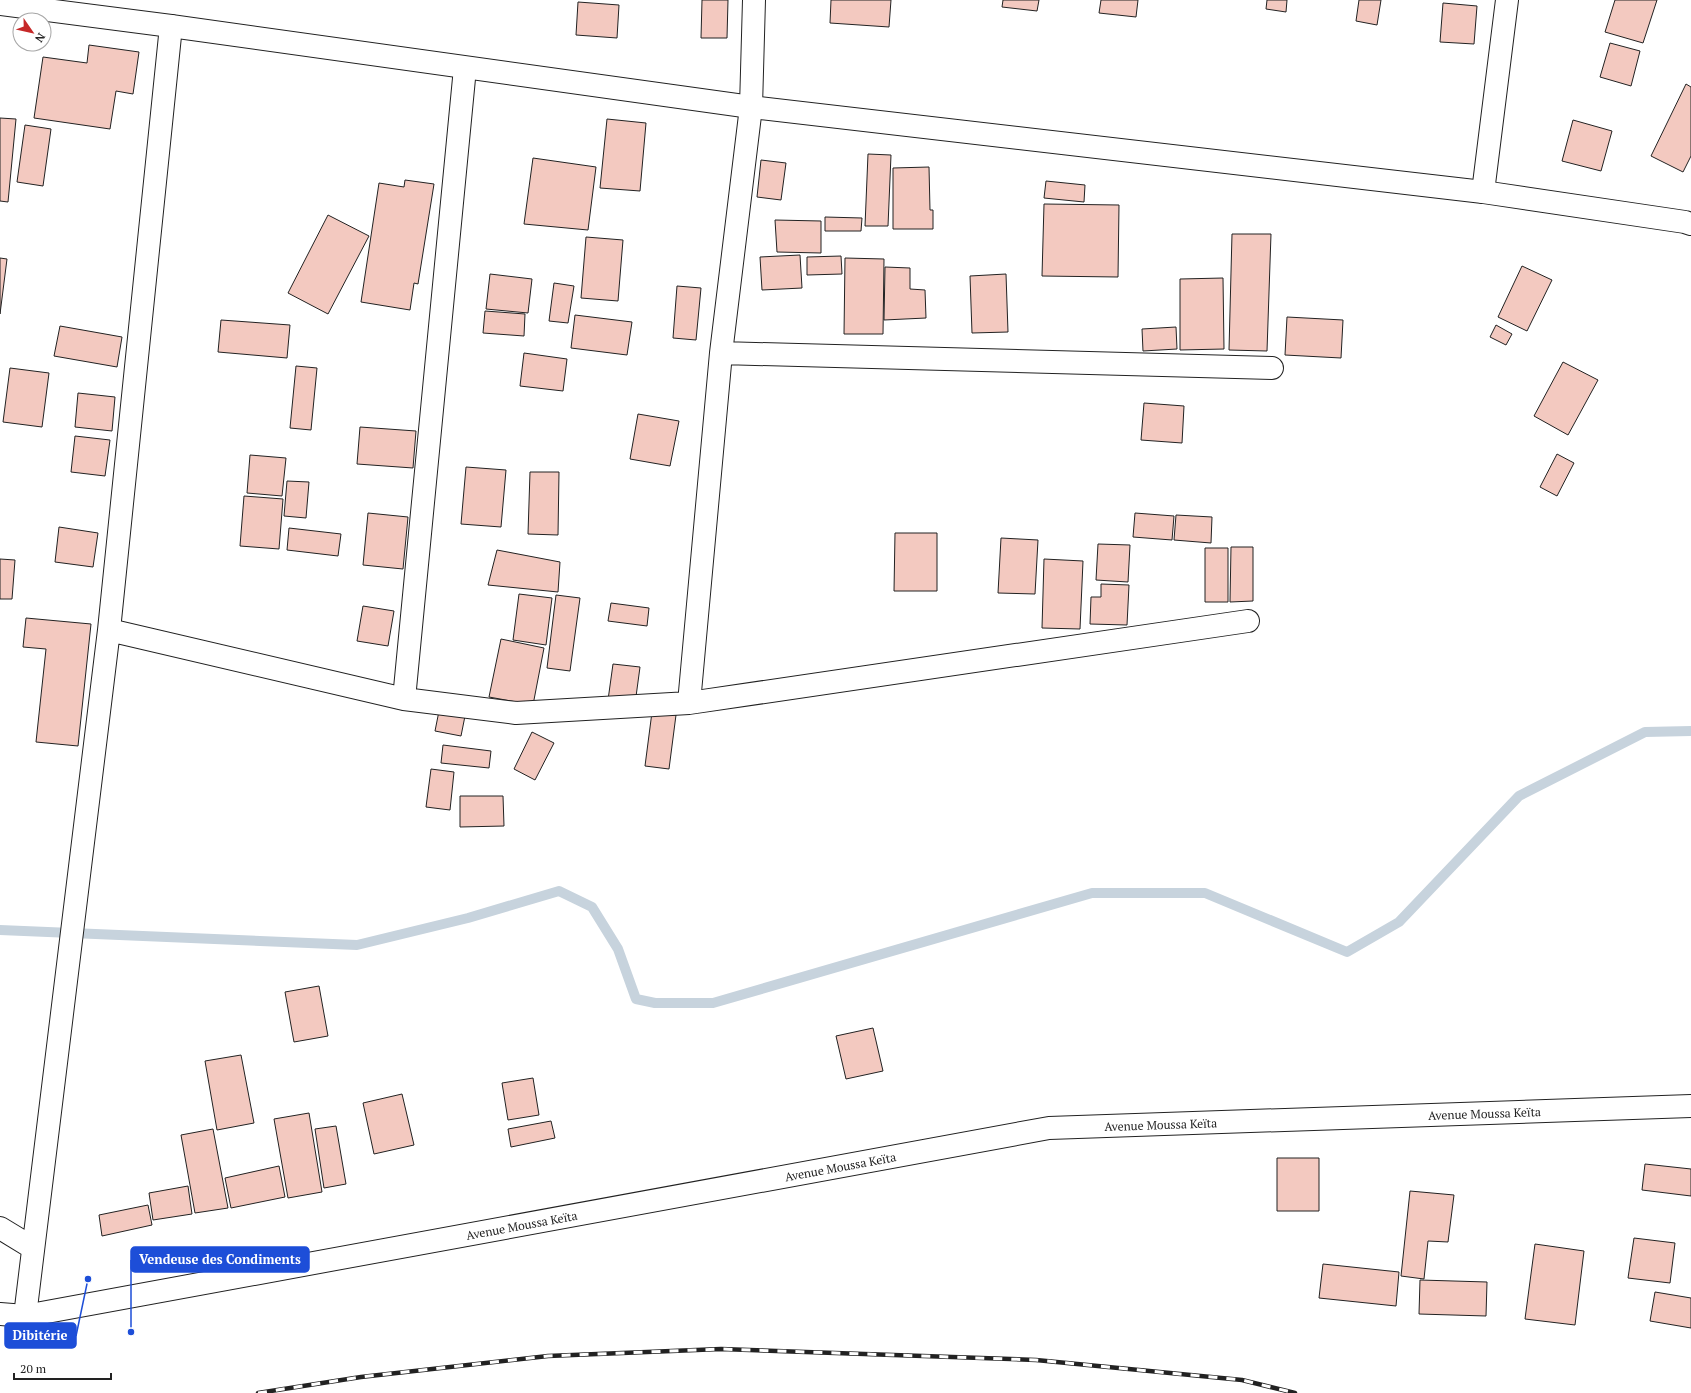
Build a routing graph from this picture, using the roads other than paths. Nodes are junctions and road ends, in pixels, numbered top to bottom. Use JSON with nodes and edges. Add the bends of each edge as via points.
{"nodes":[{"id":1,"x":754,"y":0,"type":"edge"},
{"id":2,"x":1507,"y":0,"type":"edge"},
{"id":3,"x":0,"y":4,"type":"edge"},
{"id":4,"x":171,"y":26,"type":"junction"},
{"id":5,"x":465,"y":68,"type":"junction"},
{"id":6,"x":751,"y":107,"type":"junction"},
{"id":7,"x":1483,"y":192,"type":"junction"},
{"id":8,"x":1689,"y":219,"type":"edge"},
{"id":9,"x":721,"y":353,"type":"junction"},
{"id":10,"x":1272,"y":368,"type":"dead end"},
{"id":11,"x":1248,"y":621,"type":"dead end"},
{"id":12,"x":109,"y":630,"type":"junction"},
{"id":13,"x":404,"y":699,"type":"junction"},
{"id":14,"x":688,"y":703,"type":"junction"},
{"id":15,"x":1691,"y":1106,"type":"edge"},
{"id":16,"x":0,"y":1228,"type":"edge"},
{"id":17,"x":33,"y":1248,"type":"junction"},
{"id":18,"x":0,"y":1314,"type":"edge"},
{"id":19,"x":25,"y":1316,"type":"junction"}],
"edges":[{"from":1,"to":6,"type":"street"},
{"from":2,"to":7,"type":"street"},
{"from":3,"to":4,"type":"street"},
{"from":4,"to":5,"type":"street"},
{"from":4,"to":12,"type":"street"},
{"from":5,"to":6,"type":"street"},
{"from":5,"to":13,"type":"street"},
{"from":6,"to":7,"type":"street"},
{"from":6,"to":9,"type":"street"},
{"from":7,"to":8,"type":"street"},
{"from":9,"to":10,"type":"street"},
{"from":9,"to":14,"type":"street"},
{"from":11,"to":14,"type":"street"},
{"from":12,"to":13,"type":"street"},
{"from":12,"to":17,"type":"street"},
{"from":13,"to":14,"type":"street","via":[[516,713]]},
{"from":15,"to":19,"type":"street","name":"Avenue Moussa Keïta","via":[[1049,1128]]},
{"from":16,"to":17,"type":"street"},
{"from":17,"to":19,"type":"street"},
{"from":18,"to":19,"type":"street","name":"Avenue Moussa Keïta"}]}
